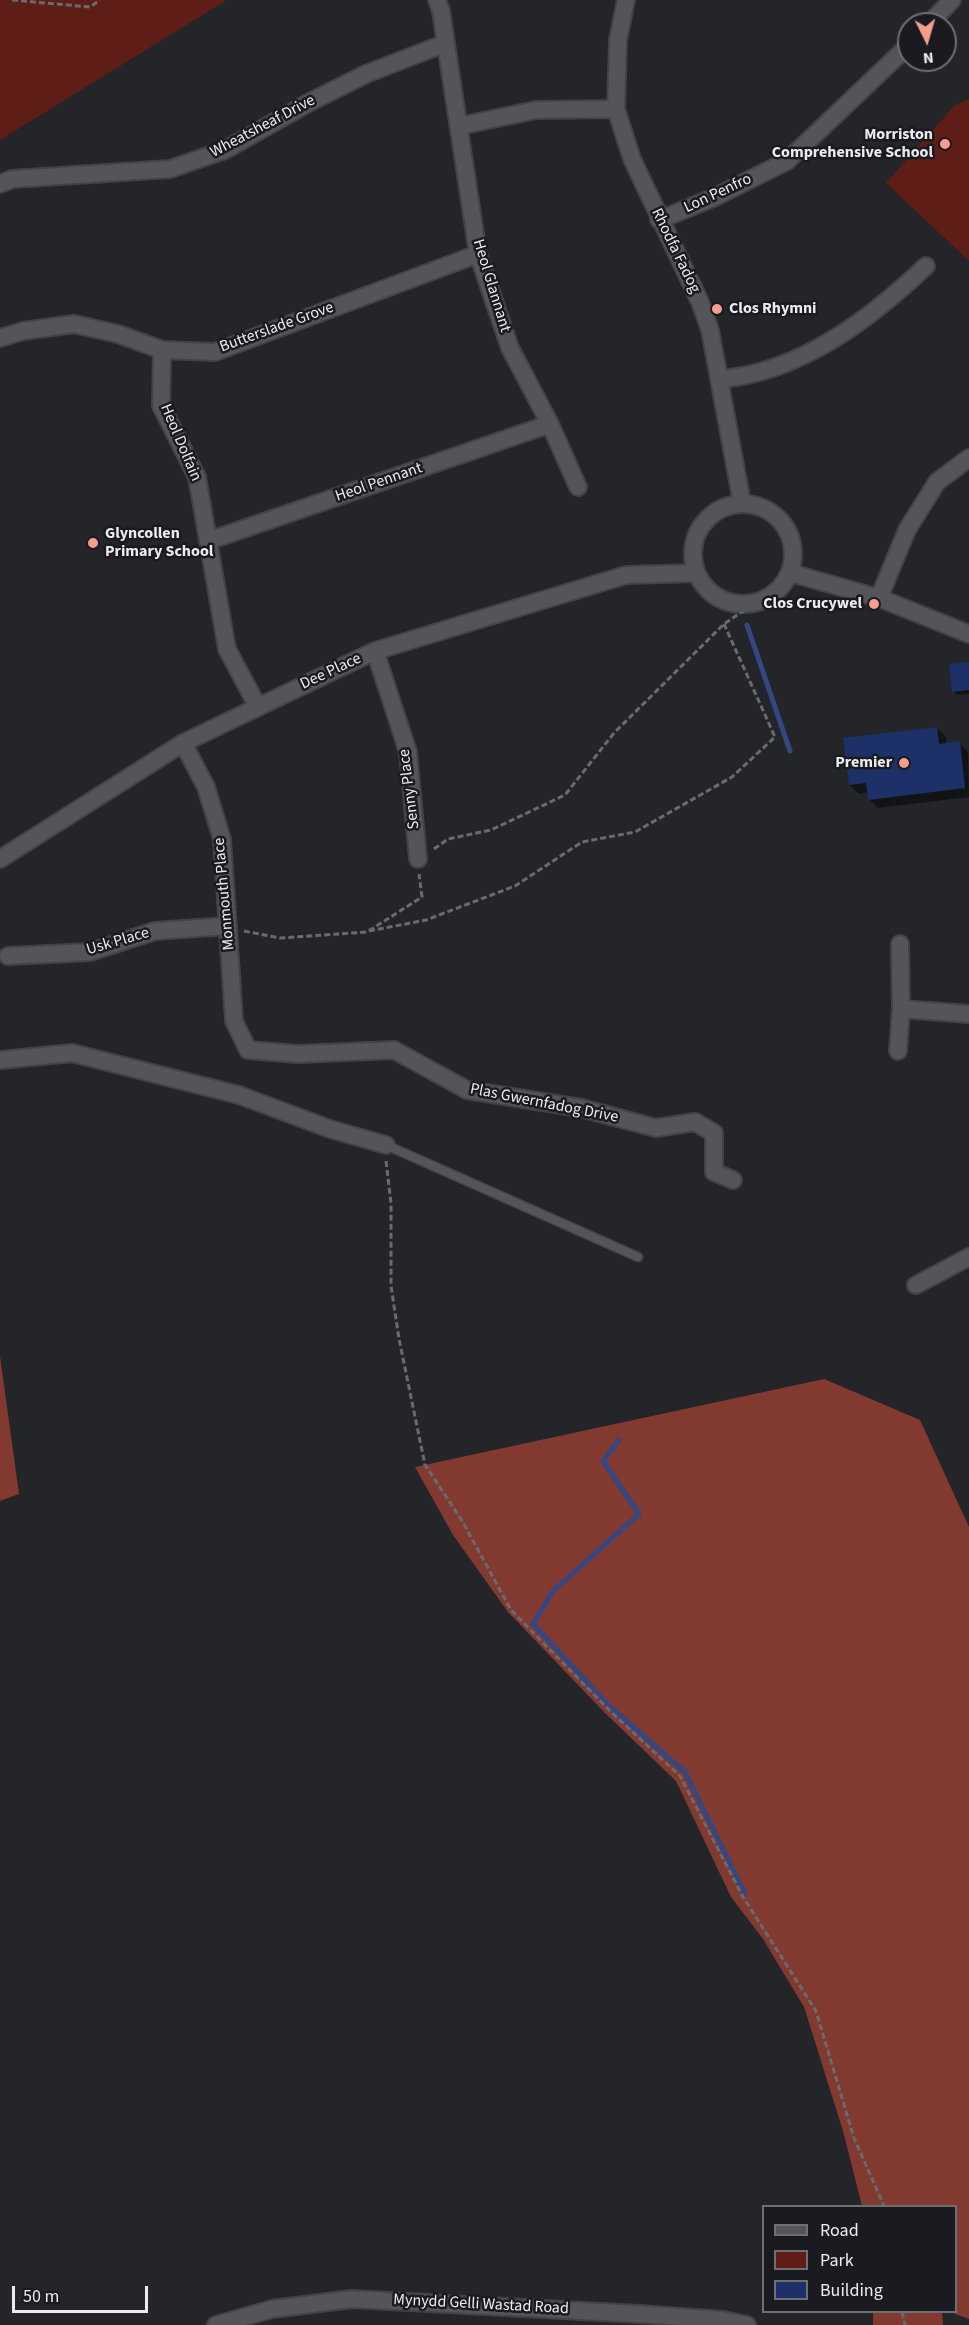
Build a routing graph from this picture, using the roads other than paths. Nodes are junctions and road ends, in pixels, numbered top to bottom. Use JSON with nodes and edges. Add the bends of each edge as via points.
{"nodes":[{"id":1,"x":437,"y":0,"type":"edge"},
{"id":2,"x":626,"y":0,"type":"edge"},
{"id":3,"x":952,"y":0,"type":"edge"},
{"id":4,"x":940,"y":12,"type":"edge"},
{"id":5,"x":446,"y":43,"type":"junction"},
{"id":6,"x":897,"y":56,"type":"edge"},
{"id":7,"x":616,"y":109,"type":"junction"},
{"id":8,"x":459,"y":126,"type":"junction"},
{"id":9,"x":0,"y":184,"type":"edge"},
{"id":10,"x":659,"y":220,"type":"junction"},
{"id":11,"x":478,"y":254,"type":"junction"},
{"id":12,"x":926,"y":266,"type":"dead end"},
{"id":13,"x":0,"y":338,"type":"edge"},
{"id":14,"x":162,"y":350,"type":"junction"},
{"id":15,"x":721,"y":380,"type":"junction"},
{"id":16,"x":550,"y":424,"type":"junction"},
{"id":17,"x":969,"y":458,"type":"edge"},
{"id":18,"x":578,"y":487,"type":"dead end"},
{"id":19,"x":742,"y":503,"type":"junction"},
{"id":20,"x":208,"y":541,"type":"junction"},
{"id":21,"x":696,"y":573,"type":"junction"},
{"id":22,"x":791,"y":573,"type":"junction"},
{"id":23,"x":879,"y":598,"type":"junction"},
{"id":24,"x":969,"y":634,"type":"edge"},
{"id":25,"x":375,"y":651,"type":"junction"},
{"id":26,"x":258,"y":706,"type":"junction"},
{"id":27,"x":183,"y":743,"type":"junction"},
{"id":28,"x":0,"y":859,"type":"edge"},
{"id":29,"x":418,"y":859,"type":"road end"},
{"id":30,"x":228,"y":926,"type":"junction"},
{"id":31,"x":900,"y":944,"type":"dead end"},
{"id":32,"x":8,"y":956,"type":"dead end"},
{"id":33,"x":901,"y":1009,"type":"junction"},
{"id":34,"x":969,"y":1014,"type":"edge"},
{"id":35,"x":248,"y":1050,"type":"joint"},
{"id":36,"x":898,"y":1051,"type":"dead end"},
{"id":37,"x":0,"y":1060,"type":"edge"},
{"id":38,"x":386,"y":1145,"type":"joint"},
{"id":39,"x":733,"y":1180,"type":"dead end"},
{"id":40,"x":638,"y":1257,"type":"dead end"},
{"id":41,"x":969,"y":1257,"type":"edge"},
{"id":42,"x":916,"y":1285,"type":"dead end"},
{"id":43,"x":216,"y":2325,"type":"edge"},
{"id":44,"x":747,"y":2325,"type":"edge"}],
"edges":[{"from":1,"to":5,"type":"street","name":"Heol Glannant"},
{"from":2,"to":7,"type":"street","name":"Rhodfa Fadog","via":[[618,40]]},
{"from":3,"to":4,"type":"street"},
{"from":5,"to":8,"type":"street","name":"Heol Glannant"},
{"from":5,"to":9,"type":"street","name":"Wheatsheaf Drive","via":[[356,79],[225,150],[170,169],[12,179]]},
{"from":6,"to":10,"type":"street","name":"Lon Penfro","via":[[787,161]]},
{"from":7,"to":8,"type":"street","via":[[536,110]]},
{"from":7,"to":10,"type":"street","name":"Rhodfa Fadog","via":[[632,159]]},
{"from":8,"to":11,"type":"street","name":"Heol Glannant"},
{"from":10,"to":15,"type":"street","name":"Rhodfa Fadog","via":[[700,302]]},
{"from":11,"to":14,"type":"street","name":"Butterslade Grove","via":[[215,352]]},
{"from":11,"to":16,"type":"street","name":"Heol Glannant","via":[[510,348]]},
{"from":12,"to":15,"type":"street","via":[[884,306],[806,355],[742,378]]},
{"from":13,"to":14,"type":"street","name":"Butterslade Grove","via":[[74,324]]},
{"from":14,"to":20,"type":"street","name":"Heol Dolfain","via":[[161,406],[197,477]]},
{"from":15,"to":19,"type":"street","name":"Rhodfa Fadog"},
{"from":16,"to":18,"type":"street","name":"Heol Glannant"},
{"from":16,"to":20,"type":"street","name":"Heol Pennant"},
{"from":17,"to":23,"type":"street","via":[[937,482],[907,530]]},
{"from":19,"to":21,"type":"street","via":[[722,508],[697,533],[693,556]]},
{"from":19,"to":22,"type":"street","via":[[775,514],[788,530],[794,547]]},
{"from":20,"to":26,"type":"street","name":"Heol Dolfain","via":[[227,649]]},
{"from":21,"to":22,"type":"street","via":[[715,596],[738,604],[768,598],[782,588]]},
{"from":21,"to":25,"type":"street","name":"Dee Place","via":[[626,575]]},
{"from":22,"to":23,"type":"street"},
{"from":23,"to":24,"type":"street"},
{"from":25,"to":26,"type":"street","name":"Dee Place"},
{"from":25,"to":29,"type":"street","name":"Senny Place","via":[[408,752]]},
{"from":26,"to":27,"type":"street","name":"Dee Place"},
{"from":27,"to":28,"type":"street","name":"Dee Place"},
{"from":27,"to":30,"type":"street","name":"Monmouth Place","via":[[206,787],[222,839]]},
{"from":30,"to":32,"type":"street","name":"Usk Place","via":[[155,931],[90,952]]},
{"from":30,"to":35,"type":"street","name":"Monmouth Place","via":[[234,1021]]},
{"from":31,"to":33,"type":"street"},
{"from":33,"to":34,"type":"street"},
{"from":33,"to":36,"type":"street"},
{"from":35,"to":39,"type":"street","name":"Plas Gwernfadog Drive","via":[[298,1054],[394,1050],[467,1090],[581,1108],[656,1128],[694,1122],[714,1133],[714,1172]]},
{"from":37,"to":38,"type":"street","via":[[72,1053],[239,1095]]},
{"from":38,"to":40,"type":"lane"},
{"from":41,"to":42,"type":"street"},
{"from":43,"to":44,"type":"street","name":"Mynydd Gelli Wastad Road","via":[[272,2309],[352,2299],[639,2314]]}]}
